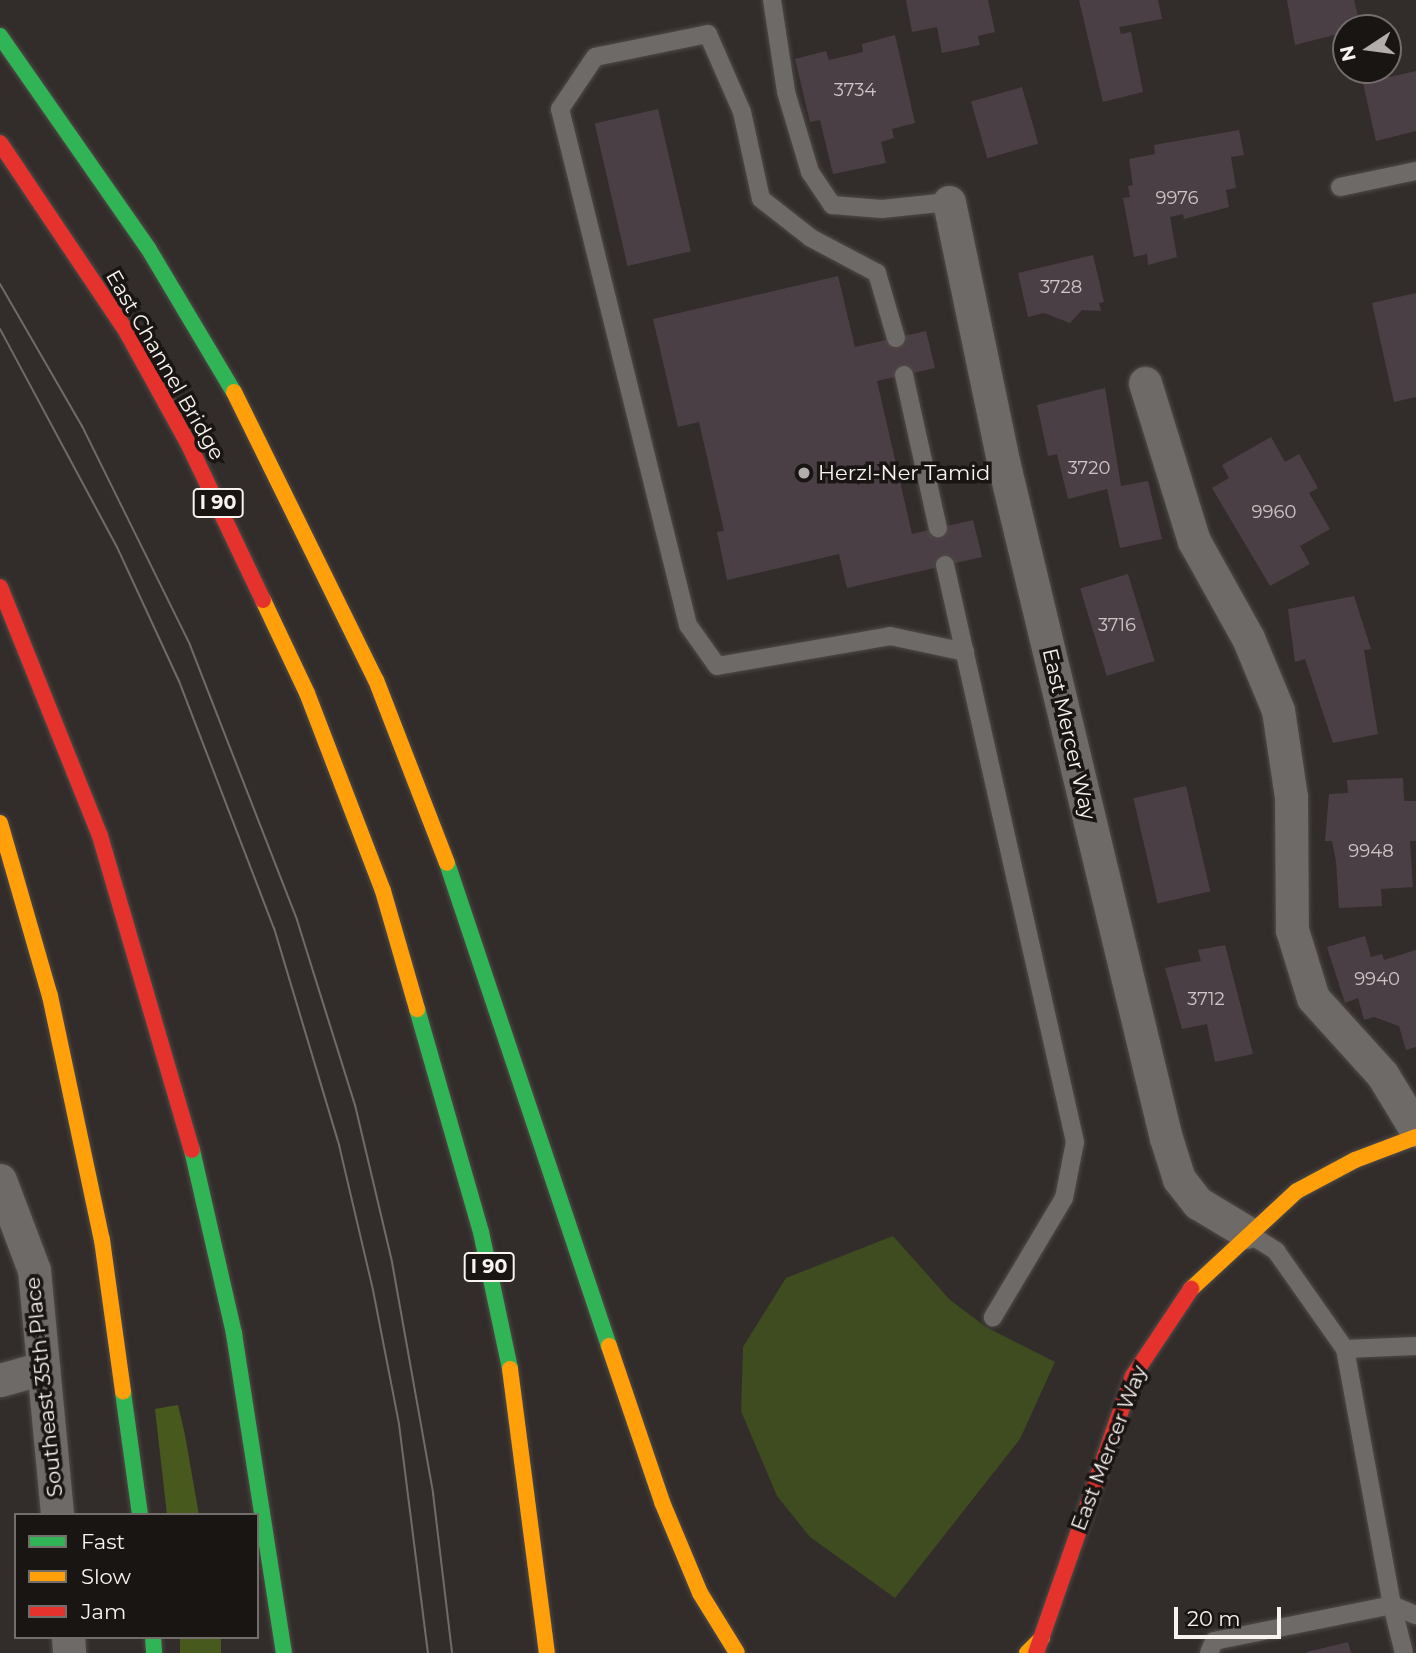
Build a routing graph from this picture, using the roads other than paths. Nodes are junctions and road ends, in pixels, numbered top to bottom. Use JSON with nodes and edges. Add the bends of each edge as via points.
{"nodes":[{"id":1,"x":772,"y":0,"type":"edge"},
{"id":2,"x":0,"y":36,"type":"edge"},
{"id":3,"x":0,"y":143,"type":"edge"},
{"id":4,"x":1416,"y":171,"type":"edge"},
{"id":5,"x":1340,"y":187,"type":"dead end"},
{"id":6,"x":949,"y":202,"type":"joint"},
{"id":7,"x":896,"y":338,"type":"dead end"},
{"id":8,"x":904,"y":375,"type":"dead end"},
{"id":9,"x":1145,"y":383,"type":"dead end"},
{"id":10,"x":938,"y":528,"type":"dead end"},
{"id":11,"x":944,"y":565,"type":"dead end"},
{"id":12,"x":0,"y":587,"type":"edge"},
{"id":13,"x":965,"y":652,"type":"junction"},
{"id":14,"x":0,"y":823,"type":"edge"},
{"id":15,"x":1416,"y":1130,"type":"edge"},
{"id":16,"x":1416,"y":1137,"type":"edge"},
{"id":17,"x":0,"y":1180,"type":"edge"},
{"id":18,"x":1247,"y":1232,"type":"junction"},
{"id":19,"x":993,"y":1317,"type":"dead end"},
{"id":20,"x":1416,"y":1346,"type":"edge"},
{"id":21,"x":1345,"y":1349,"type":"junction"},
{"id":22,"x":43,"y":1368,"type":"junction"},
{"id":23,"x":0,"y":1380,"type":"edge"},
{"id":24,"x":57,"y":1513,"type":"edge"},
{"id":25,"x":140,"y":1513,"type":"edge"},
{"id":26,"x":1392,"y":1605,"type":"junction"},
{"id":27,"x":1416,"y":1615,"type":"edge"},
{"id":28,"x":1039,"y":1645,"type":"edge"},
{"id":29,"x":284,"y":1653,"type":"edge"},
{"id":30,"x":547,"y":1653,"type":"edge"},
{"id":31,"x":737,"y":1653,"type":"edge"},
{"id":32,"x":1027,"y":1653,"type":"edge"},
{"id":33,"x":1209,"y":1653,"type":"edge"},
{"id":34,"x":1404,"y":1653,"type":"edge"}],
"edges":[{"from":1,"to":6,"type":"lane","via":[[790,106],[810,172],[832,205],[882,209]]},
{"from":2,"to":31,"type":"main road","via":[[148,248],[242,404],[376,680],[449,869],[662,1502],[701,1593]]},
{"from":3,"to":30,"type":"main road","name":"East Channel Bridge","number":"I 90","via":[[125,329],[188,443],[302,681],[383,891],[453,1117],[481,1232],[509,1364]]},
{"from":4,"to":5,"type":"lane"},
{"from":6,"to":18,"type":"street","name":"East Mercer Way","via":[[1004,466],[1166,1138],[1179,1179],[1198,1203]]},
{"from":7,"to":13,"type":"lane","via":[[877,273],[811,238],[761,198],[742,112],[708,34],[595,57],[560,109],[688,625],[717,666],[890,636]]},
{"from":8,"to":10,"type":"lane"},
{"from":9,"to":15,"type":"street","via":[[1194,541],[1248,638],[1278,710],[1291,797],[1292,930],[1313,998],[1382,1074]]},
{"from":11,"to":13,"type":"lane"},
{"from":12,"to":29,"type":"main road","via":[[100,836],[179,1093],[234,1334]]},
{"from":13,"to":19,"type":"lane","via":[[1075,1142],[1063,1198]]},
{"from":14,"to":25,"type":"main road","via":[[50,996],[102,1240]]},
{"from":16,"to":18,"type":"main road","name":"East Mercer Way","via":[[1321,1176]]},
{"from":17,"to":22,"type":"street","name":"Southeast 35th Place","via":[[34,1270]]},
{"from":18,"to":21,"type":"lane","via":[[1276,1251]]},
{"from":18,"to":28,"type":"main road","name":"East Mercer Way","via":[[1187,1292],[1133,1376]]},
{"from":20,"to":21,"type":"lane"},
{"from":21,"to":26,"type":"lane"},
{"from":22,"to":23,"type":"street"},
{"from":22,"to":24,"type":"street","name":"Southeast 35th Place"},
{"from":26,"to":27,"type":"lane"},
{"from":26,"to":33,"type":"lane","via":[[1214,1641]]},
{"from":26,"to":34,"type":"lane"},
{"from":28,"to":32,"type":"main road"}]}
